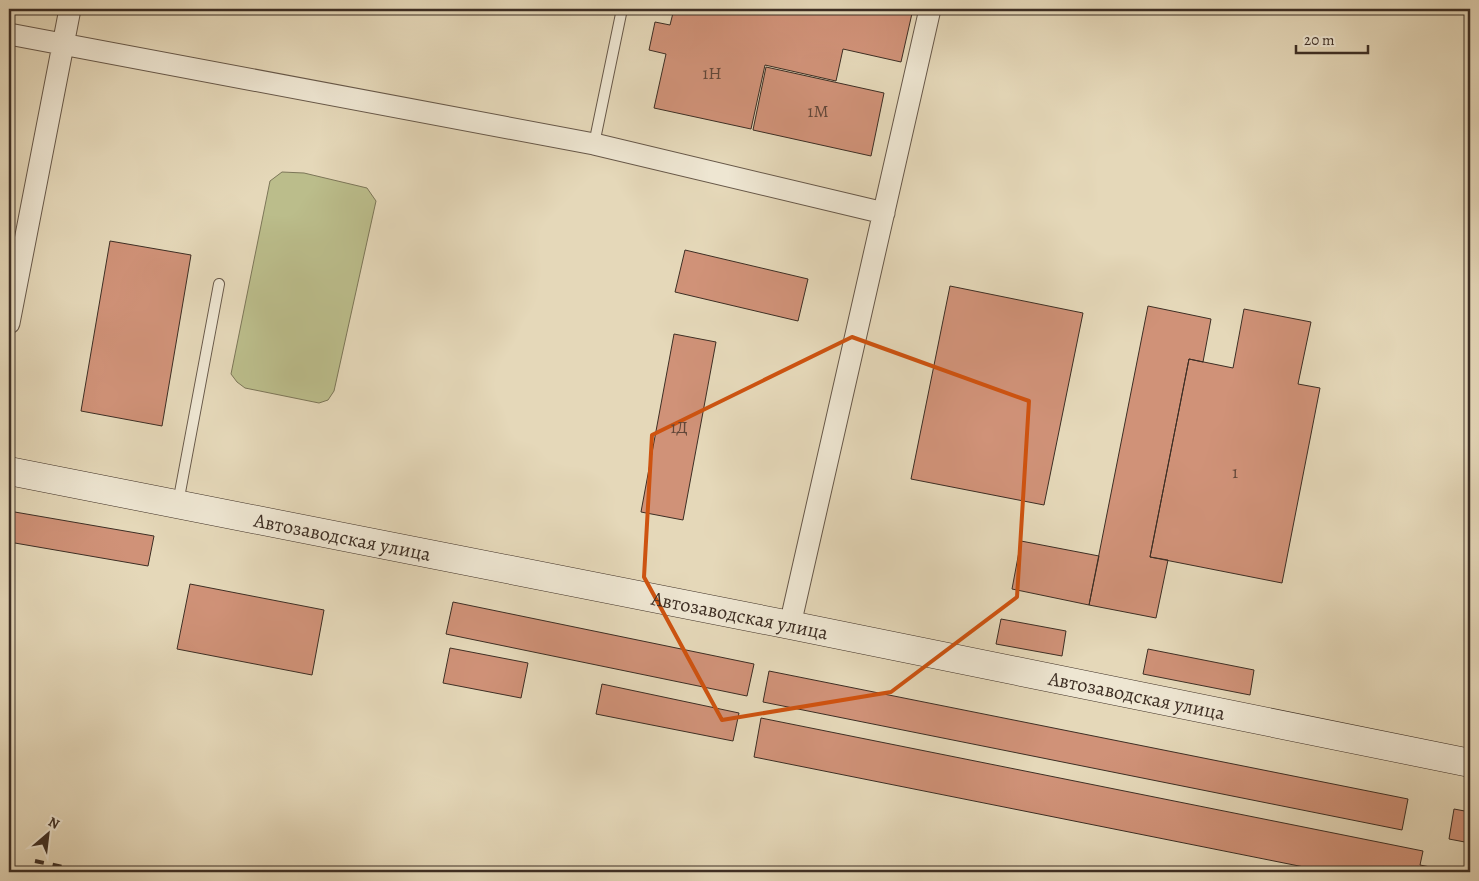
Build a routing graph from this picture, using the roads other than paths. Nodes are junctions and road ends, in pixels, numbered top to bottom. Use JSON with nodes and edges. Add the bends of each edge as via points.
{"nodes":[{"id":1,"x":70,"y":9,"type":"edge"},
{"id":2,"x":622,"y":9,"type":"edge"},
{"id":3,"x":930,"y":9,"type":"edge"},
{"id":4,"x":9,"y":34,"type":"edge"},
{"id":5,"x":62,"y":44,"type":"junction"},
{"id":6,"x":594,"y":144,"type":"junction"},
{"id":7,"x":884,"y":213,"type":"junction"},
{"id":8,"x":219,"y":284,"type":"dead end"},
{"id":9,"x":9,"y":323,"type":"edge"},
{"id":10,"x":9,"y":471,"type":"edge"},
{"id":11,"x":177,"y":504,"type":"junction"},
{"id":12,"x":790,"y":625,"type":"junction"},
{"id":13,"x":1470,"y":764,"type":"edge"}],
"edges":[{"from":1,"to":5,"type":"street"},
{"from":2,"to":6,"type":"lane"},
{"from":3,"to":7,"type":"street"},
{"from":4,"to":5,"type":"street"},
{"from":5,"to":6,"type":"street"},
{"from":5,"to":9,"type":"street"},
{"from":6,"to":7,"type":"street"},
{"from":7,"to":12,"type":"street"},
{"from":8,"to":11,"type":"lane"},
{"from":10,"to":11,"type":"street","name":"Автозаводская улица"},
{"from":11,"to":12,"type":"street","name":"Автозаводская улица"},
{"from":12,"to":13,"type":"street","name":"Автозаводская улица"}]}
